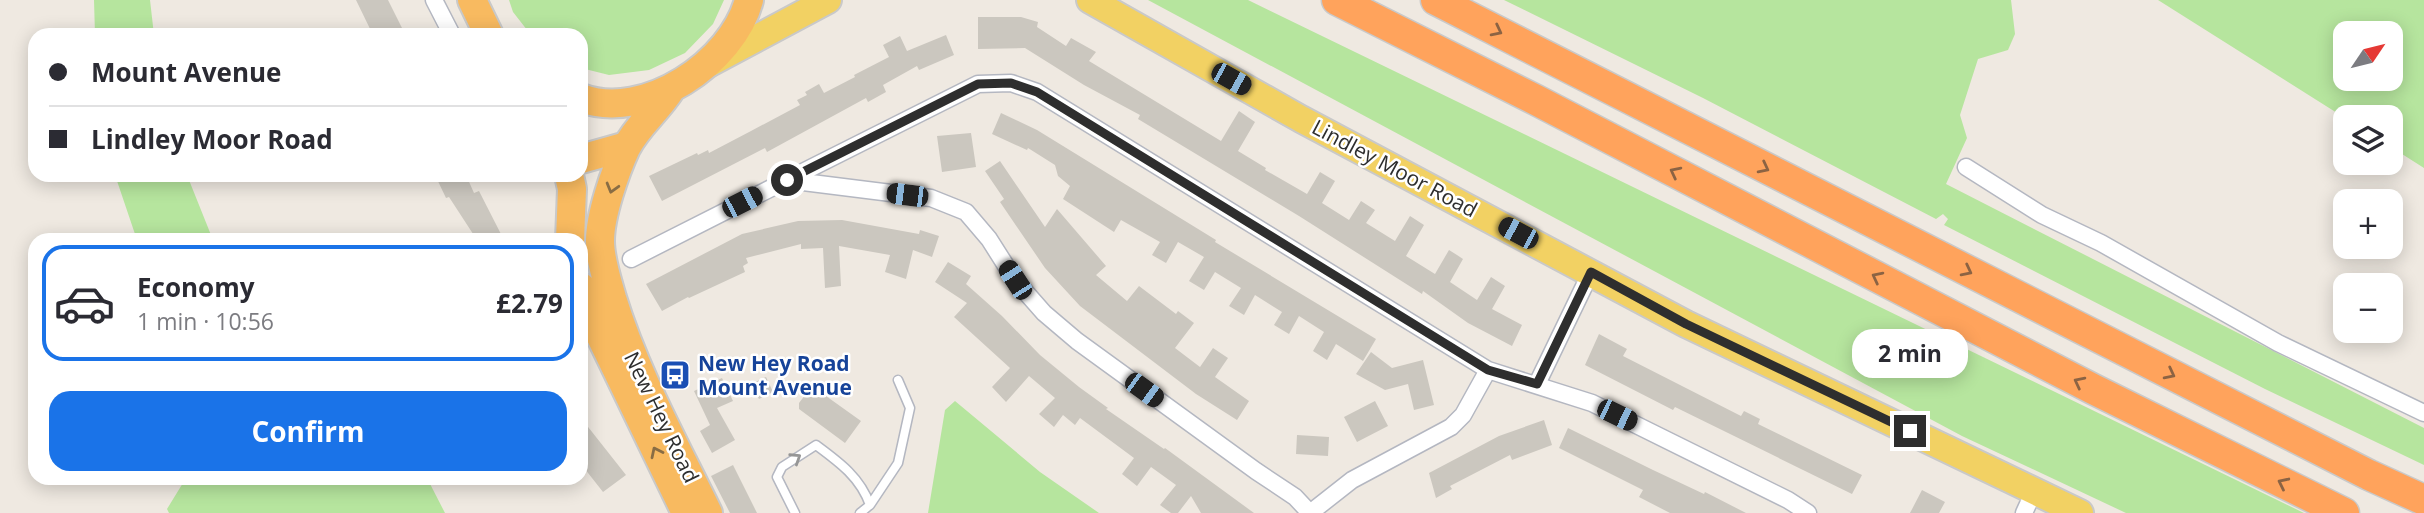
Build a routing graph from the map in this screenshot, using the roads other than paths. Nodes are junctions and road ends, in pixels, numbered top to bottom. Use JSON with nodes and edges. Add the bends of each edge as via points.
{"nodes":[{"id":1,"x":434,"y":0,"type":"edge"},
{"id":2,"x":471,"y":0,"type":"edge"},
{"id":3,"x":749,"y":0,"type":"edge"},
{"id":4,"x":828,"y":0,"type":"edge"},
{"id":5,"x":1090,"y":0,"type":"edge"},
{"id":6,"x":1337,"y":0,"type":"edge"},
{"id":7,"x":1436,"y":0,"type":"edge"},
{"id":8,"x":448,"y":28,"type":"edge"},
{"id":9,"x":485,"y":28,"type":"edge"},
{"id":10,"x":710,"y":64,"type":"junction"},
{"id":11,"x":671,"y":89,"type":"junction"},
{"id":12,"x":588,"y":99,"type":"edge"},
{"id":13,"x":627,"y":146,"type":"junction"},
{"id":14,"x":588,"y":157,"type":"edge"},
{"id":15,"x":1966,"y":167,"type":"dead end"},
{"id":16,"x":787,"y":180,"type":"junction"},
{"id":17,"x":570,"y":182,"type":"edge"},
{"id":18,"x":570,"y":233,"type":"edge"},
{"id":19,"x":631,"y":259,"type":"dead end"},
{"id":20,"x":1591,"y":272,"type":"junction"},
{"id":21,"x":588,"y":304,"type":"edge"},
{"id":22,"x":1488,"y":370,"type":"junction"},
{"id":23,"x":898,"y":380,"type":"dead end"},
{"id":24,"x":1537,"y":384,"type":"junction"},
{"id":25,"x":2424,"y":413,"type":"edge"},
{"id":26,"x":2424,"y":500,"type":"edge"},
{"id":27,"x":2029,"y":502,"type":"edge"},
{"id":28,"x":870,"y":505,"type":"junction"},
{"id":29,"x":686,"y":513,"type":"edge"},
{"id":30,"x":708,"y":513,"type":"edge"},
{"id":31,"x":795,"y":513,"type":"edge"},
{"id":32,"x":860,"y":513,"type":"edge"},
{"id":33,"x":1310,"y":513,"type":"edge"},
{"id":34,"x":1808,"y":513,"type":"edge"},
{"id":35,"x":2080,"y":513,"type":"edge"},
{"id":36,"x":2344,"y":513,"type":"edge"}],
"edges":[{"from":1,"to":8,"type":"street"},
{"from":2,"to":9,"type":"highway"},
{"from":3,"to":10,"type":"highway","via":[[733,36]]},
{"from":4,"to":10,"type":"main road"},
{"from":5,"to":20,"type":"main road","name":"Lindley Moor Road"},
{"from":36,"to":6,"type":"highway","one_way":true},
{"from":7,"to":26,"type":"highway","one_way":true},
{"from":10,"to":11,"type":"highway"},
{"from":11,"to":12,"type":"highway","via":[[640,99]]},
{"from":11,"to":13,"type":"highway","name":"New Hey Road"},
{"from":13,"to":14,"type":"highway"},
{"from":13,"to":30,"type":"highway","name":"New Hey Road","one_way":true,"via":[[600,240],[604,270],[624,338]]},
{"from":15,"to":25,"type":"street","via":[[2042,215],[2101,243],[2278,343]]},
{"from":16,"to":19,"type":"street"},
{"from":16,"to":22,"type":"street","via":[[978,84],[1011,83],[1037,92]]},
{"from":16,"to":33,"type":"street","via":[[931,198],[966,212],[1044,313],[1295,497]]},
{"from":17,"to":18,"type":"highway"},
{"from":20,"to":24,"type":"street"},
{"from":20,"to":27,"type":"main road","name":"Lindley Moor Road"},
{"from":29,"to":21,"type":"highway","name":"New Hey Road","one_way":true},
{"from":22,"to":24,"type":"street"},
{"from":22,"to":33,"type":"street","via":[[1463,415],[1451,427],[1352,480]]},
{"from":23,"to":28,"type":"lane","via":[[910,408],[898,463]]},
{"from":24,"to":34,"type":"street","via":[[1592,403]]},
{"from":27,"to":35,"type":"main road","name":"Lindley Moor Road"},
{"from":31,"to":28,"type":"lane","one_way":true,"via":[[777,477],[782,467],[816,445],[848,470]]},
{"from":28,"to":32,"type":"lane"}]}
